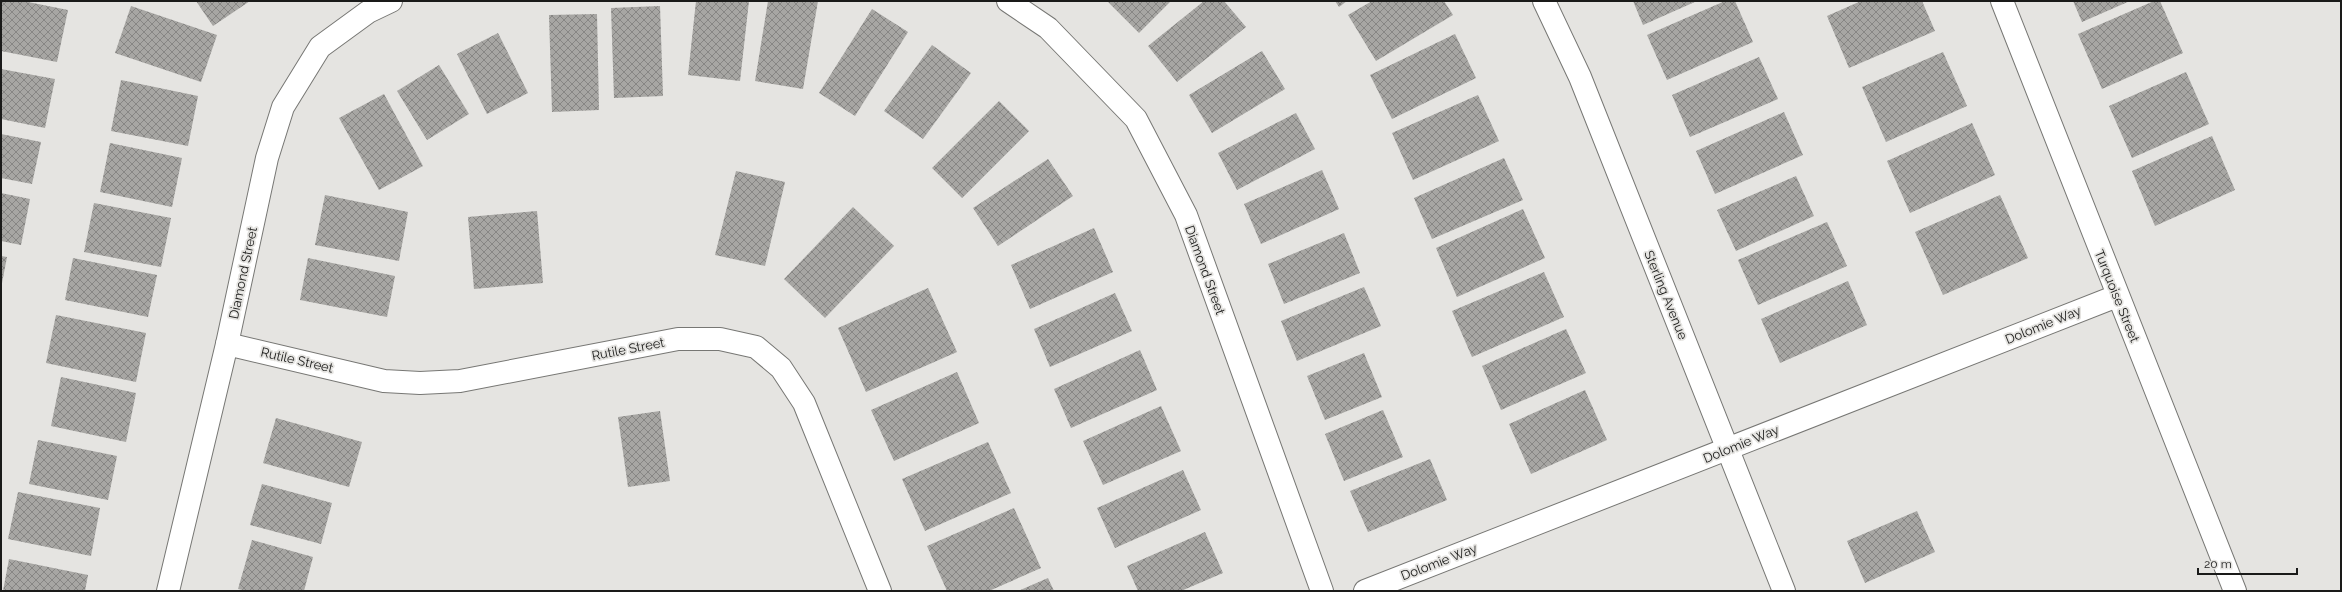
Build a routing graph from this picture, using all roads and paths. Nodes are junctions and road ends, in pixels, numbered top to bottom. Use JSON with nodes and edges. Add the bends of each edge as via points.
{"nodes":[{"id":1,"x":392,"y":1,"type":"edge"},
{"id":2,"x":1008,"y":1,"type":"edge"},
{"id":3,"x":1544,"y":1,"type":"edge"},
{"id":4,"x":2002,"y":1,"type":"edge"},
{"id":5,"x":2117,"y":296,"type":"junction"},
{"id":6,"x":228,"y":344,"type":"junction"},
{"id":7,"x":1727,"y":450,"type":"junction"},
{"id":8,"x":168,"y":591,"type":"edge"},
{"id":9,"x":880,"y":591,"type":"edge"},
{"id":10,"x":1322,"y":591,"type":"edge"},
{"id":11,"x":1365,"y":591,"type":"edge"},
{"id":12,"x":1784,"y":591,"type":"edge"},
{"id":13,"x":2235,"y":591,"type":"edge"}],
"edges":[{"from":1,"to":6,"type":"street","name":"Diamond Street","via":[[368,12],[320,47],[283,107],[267,158]]},
{"from":2,"to":10,"type":"street","name":"Diamond Street","via":[[1048,28],[1136,119],[1186,215]]},
{"from":3,"to":7,"type":"street","name":"Sterling Avenue","via":[[1580,77]]},
{"from":4,"to":5,"type":"street","name":"Turquoise Street"},
{"from":5,"to":7,"type":"street","name":"Dolomie Way"},
{"from":5,"to":13,"type":"street","name":"Turquoise Street"},
{"from":6,"to":8,"type":"street","name":"Diamond Street"},
{"from":6,"to":9,"type":"street","name":"Rutile Street","via":[[384,381],[420,383],[460,381],[678,339],[720,338],[756,347],[781,368],[804,403]]},
{"from":7,"to":11,"type":"street","name":"Dolomie Way"},
{"from":7,"to":12,"type":"street","name":"Sterling Avenue"}]}
